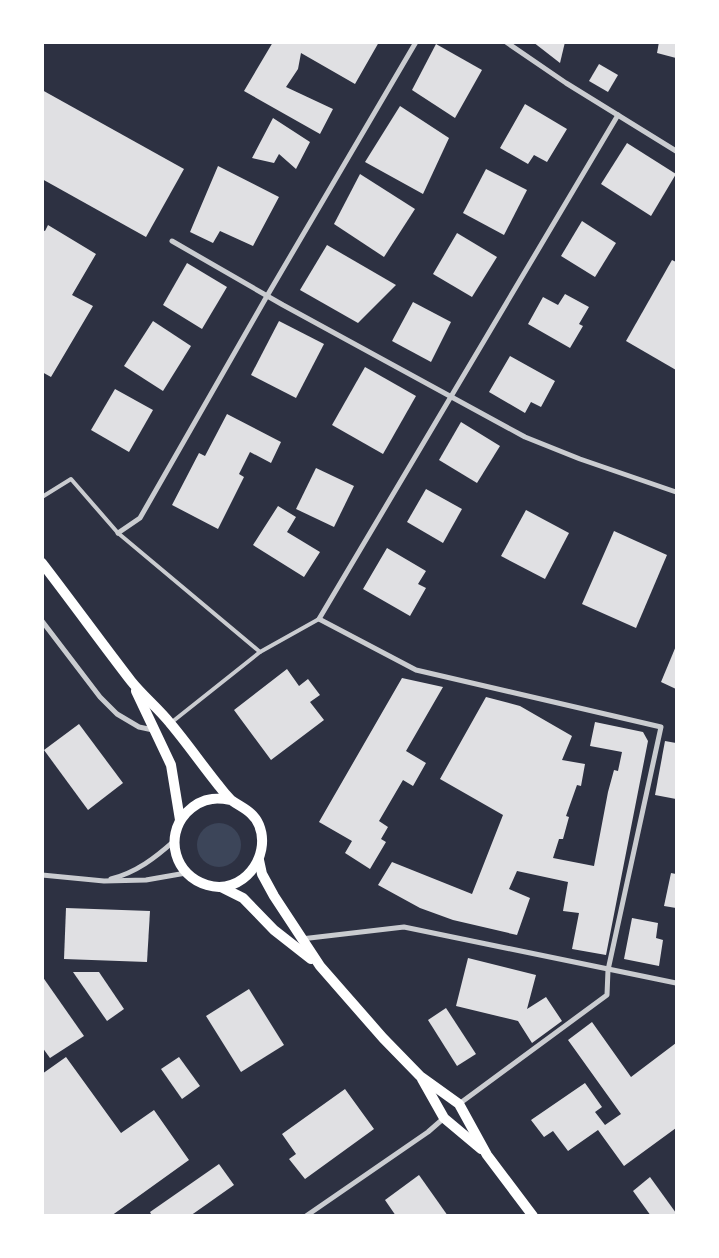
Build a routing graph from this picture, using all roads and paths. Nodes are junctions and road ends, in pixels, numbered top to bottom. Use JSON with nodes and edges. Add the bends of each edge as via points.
{"nodes":[{"id":1,"x":416,"y":42,"type":"edge"},
{"id":2,"x":506,"y":42,"type":"edge"},
{"id":3,"x":618,"y":115,"type":"junction"},
{"id":4,"x":676,"y":151,"type":"edge"},
{"id":5,"x":172,"y":241,"type":"dead end"},
{"id":6,"x":267,"y":296,"type":"junction"},
{"id":7,"x":451,"y":395,"type":"junction"},
{"id":8,"x":676,"y":492,"type":"edge"},
{"id":9,"x":42,"y":497,"type":"edge"},
{"id":10,"x":118,"y":534,"type":"junction"},
{"id":11,"x":42,"y":563,"type":"edge"},
{"id":12,"x":319,"y":619,"type":"junction"},
{"id":13,"x":42,"y":622,"type":"edge"},
{"id":14,"x":260,"y":652,"type":"junction"},
{"id":15,"x":133,"y":683,"type":"junction"},
{"id":16,"x":170,"y":723,"type":"junction"},
{"id":17,"x":153,"y":730,"type":"junction"},
{"id":18,"x":231,"y":800,"type":"junction"},
{"id":19,"x":180,"y":820,"type":"junction"},
{"id":20,"x":174,"y":840,"type":"junction"},
{"id":21,"x":259,"y":860,"type":"junction"},
{"id":22,"x":186,"y":873,"type":"junction"},
{"id":23,"x":42,"y":875,"type":"edge"},
{"id":24,"x":104,"y":880,"type":"junction"},
{"id":25,"x":221,"y":886,"type":"junction"},
{"id":26,"x":301,"y":939,"type":"junction"},
{"id":27,"x":320,"y":966,"type":"junction"},
{"id":28,"x":608,"y":970,"type":"junction"},
{"id":29,"x":676,"y":983,"type":"edge"},
{"id":30,"x":420,"y":1076,"type":"junction"},
{"id":31,"x":459,"y":1104,"type":"junction"},
{"id":32,"x":444,"y":1118,"type":"junction"},
{"id":33,"x":488,"y":1155,"type":"junction"},
{"id":34,"x":306,"y":1216,"type":"edge"},
{"id":35,"x":533,"y":1216,"type":"edge"}],
"edges":[{"from":1,"to":6,"type":"street"},
{"from":2,"to":3,"type":"street"},
{"from":3,"to":4,"type":"street"},
{"from":3,"to":7,"type":"street"},
{"from":5,"to":6,"type":"street"},
{"from":6,"to":7,"type":"street"},
{"from":6,"to":10,"type":"street","via":[[140,518]]},
{"from":7,"to":8,"type":"street","via":[[552,448]]},
{"from":7,"to":12,"type":"street"},
{"from":9,"to":10,"type":"lane","via":[[71,479]]},
{"from":10,"to":14,"type":"lane"},
{"from":11,"to":15,"type":"main road"},
{"from":12,"to":14,"type":"lane"},
{"from":12,"to":28,"type":"street","via":[[416,670],[660,727]]},
{"from":13,"to":17,"type":"street","via":[[117,714]]},
{"from":14,"to":16,"type":"lane"},
{"from":15,"to":16,"type":"main road"},
{"from":15,"to":17,"type":"main road"},
{"from":16,"to":18,"type":"main road"},
{"from":17,"to":19,"type":"main road","via":[[171,765]]},
{"from":18,"to":19,"type":"main road","via":[[211,798],[193,806]]},
{"from":18,"to":21,"type":"main road","via":[[247,809],[258,824],[263,842]]},
{"from":19,"to":20,"type":"main road"},
{"from":20,"to":22,"type":"main road","via":[[177,858]]},
{"from":20,"to":24,"type":"street","via":[[146,864],[126,875]]},
{"from":21,"to":25,"type":"main road","via":[[250,874],[237,883]]},
{"from":21,"to":26,"type":"main road","via":[[262,874]]},
{"from":22,"to":24,"type":"street","via":[[146,880]]},
{"from":22,"to":25,"type":"main road","via":[[209,886]]},
{"from":23,"to":24,"type":"street"},
{"from":25,"to":27,"type":"main road","via":[[243,898],[274,930]]},
{"from":26,"to":27,"type":"main road"},
{"from":26,"to":28,"type":"street","via":[[404,927]]},
{"from":27,"to":30,"type":"main road"},
{"from":28,"to":29,"type":"street"},
{"from":28,"to":31,"type":"street","via":[[607,995]]},
{"from":30,"to":31,"type":"main road"},
{"from":30,"to":32,"type":"main road"},
{"from":31,"to":33,"type":"main road"},
{"from":32,"to":33,"type":"main road"},
{"from":32,"to":34,"type":"street"},
{"from":33,"to":35,"type":"main road"}]}
